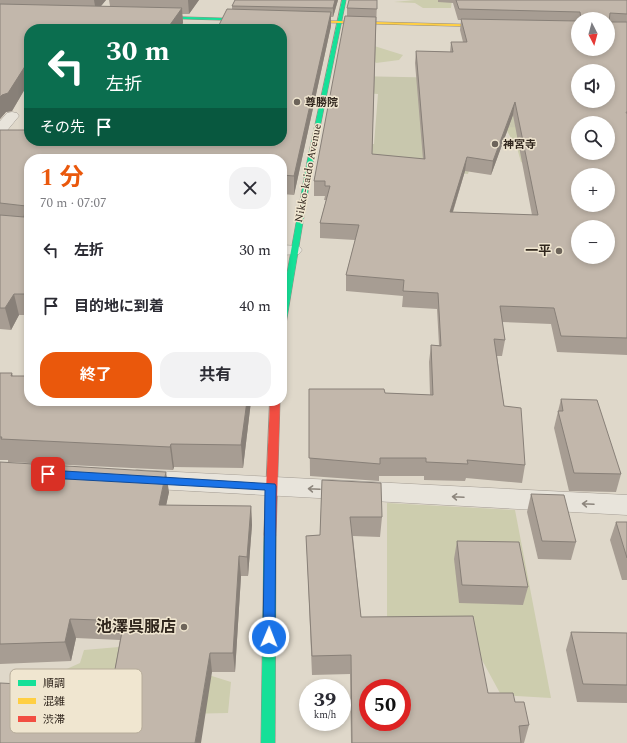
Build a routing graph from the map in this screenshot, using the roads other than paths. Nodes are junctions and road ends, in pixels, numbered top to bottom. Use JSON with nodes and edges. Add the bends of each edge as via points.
{"nodes":[{"id":1,"x":344,"y":0,"type":"edge"},
{"id":2,"x":147,"y":17,"type":"edge"},
{"id":3,"x":262,"y":20,"type":"edge"},
{"id":4,"x":293,"y":20,"type":"edge"},
{"id":5,"x":339,"y":22,"type":"junction"},
{"id":6,"x":500,"y":26,"type":"edge"},
{"id":7,"x":12,"y":116,"type":"dead end"},
{"id":8,"x":0,"y":130,"type":"edge"},
{"id":9,"x":287,"y":250,"type":"edge"},
{"id":10,"x":276,"y":406,"type":"edge"},
{"id":11,"x":112,"y":478,"type":"edge"},
{"id":12,"x":271,"y":486,"type":"junction"},
{"id":13,"x":627,"y":505,"type":"edge"},
{"id":14,"x":268,"y":743,"type":"edge"}],
"edges":[{"from":1,"to":5,"type":"main road","name":"Nikko-kaido Avenue"},
{"from":2,"to":3,"type":"main road"},
{"from":4,"to":5,"type":"main road"},
{"from":5,"to":6,"type":"main road"},
{"from":5,"to":9,"type":"main road","name":"Nikko-kaido Avenue"},
{"from":7,"to":8,"type":"street"},
{"from":10,"to":12,"type":"main road"},
{"from":11,"to":12,"type":"street"},
{"from":13,"to":12,"type":"street","one_way":true},
{"from":12,"to":14,"type":"main road"}]}
